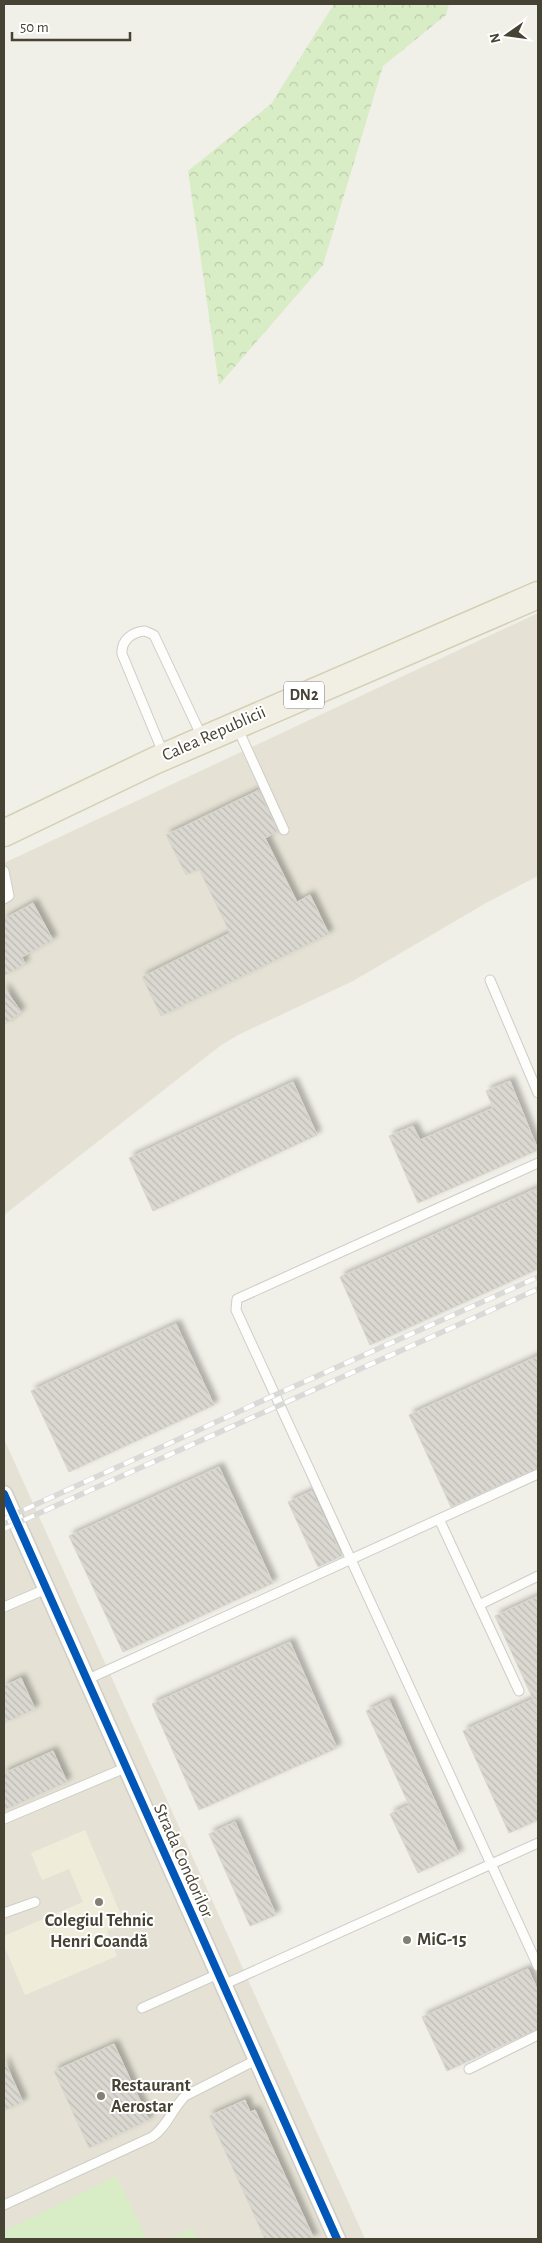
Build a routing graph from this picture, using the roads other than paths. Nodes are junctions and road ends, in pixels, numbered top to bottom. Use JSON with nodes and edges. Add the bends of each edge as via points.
{"nodes":[{"id":1,"x":538,"y":595,"type":"edge"},
{"id":2,"x":236,"y":725,"type":"junction"},
{"id":3,"x":203,"y":739,"type":"junction"},
{"id":4,"x":165,"y":756,"type":"junction"},
{"id":5,"x":284,"y":830,"type":"dead end"},
{"id":6,"x":4,"y":834,"type":"edge"},
{"id":7,"x":4,"y":871,"type":"edge"},
{"id":8,"x":4,"y":899,"type":"edge"},
{"id":9,"x":490,"y":980,"type":"dead end"},
{"id":10,"x":538,"y":1093,"type":"edge"},
{"id":11,"x":538,"y":1163,"type":"edge"},
{"id":12,"x":538,"y":1474,"type":"edge"},
{"id":13,"x":4,"y":1494,"type":"edge"},
{"id":14,"x":439,"y":1520,"type":"junction"},
{"id":15,"x":351,"y":1560,"type":"junction"},
{"id":16,"x":538,"y":1576,"type":"edge"},
{"id":17,"x":46,"y":1589,"type":"junction"},
{"id":18,"x":479,"y":1605,"type":"junction"},
{"id":19,"x":4,"y":1607,"type":"edge"},
{"id":20,"x":86,"y":1680,"type":"junction"},
{"id":21,"x":519,"y":1691,"type":"dead end"},
{"id":22,"x":125,"y":1768,"type":"junction"},
{"id":23,"x":4,"y":1819,"type":"edge"},
{"id":24,"x":538,"y":1843,"type":"edge"},
{"id":25,"x":491,"y":1865,"type":"junction"},
{"id":26,"x":34,"y":1902,"type":"dead end"},
{"id":27,"x":4,"y":1913,"type":"edge"},
{"id":28,"x":538,"y":1966,"type":"edge"},
{"id":29,"x":220,"y":1980,"type":"junction"},
{"id":30,"x":142,"y":2008,"type":"dead end"},
{"id":31,"x":538,"y":2035,"type":"edge"},
{"id":32,"x":256,"y":2060,"type":"junction"},
{"id":33,"x":469,"y":2069,"type":"dead end"},
{"id":34,"x":4,"y":2205,"type":"edge"},
{"id":35,"x":337,"y":2239,"type":"edge"}],
"edges":[{"from":1,"to":2,"type":"main road","name":"Calea Republicii","number":"DN2"},
{"from":2,"to":3,"type":"main road","name":"Calea Republicii","number":"DN2"},
{"from":2,"to":5,"type":"lane"},
{"from":3,"to":4,"type":"main road","name":"Calea Republicii","number":"DN2"},
{"from":3,"to":4,"type":"lane","via":[[154,635],[140,631],[125,640],[122,654]]},
{"from":4,"to":6,"type":"main road","name":"Calea Republicii","number":"DN2"},
{"from":7,"to":8,"type":"lane","via":[[9,896]]},
{"from":9,"to":10,"type":"lane"},
{"from":11,"to":15,"type":"lane","via":[[237,1299],[236,1310]]},
{"from":12,"to":14,"type":"lane"},
{"from":13,"to":17,"type":"street","name":"Strada Condorilor"},
{"from":14,"to":15,"type":"lane"},
{"from":14,"to":18,"type":"lane"},
{"from":15,"to":20,"type":"lane"},
{"from":15,"to":25,"type":"lane"},
{"from":16,"to":18,"type":"lane"},
{"from":17,"to":19,"type":"lane"},
{"from":17,"to":20,"type":"street","name":"Strada Condorilor"},
{"from":18,"to":21,"type":"lane"},
{"from":20,"to":22,"type":"street","name":"Strada Condorilor"},
{"from":22,"to":23,"type":"lane"},
{"from":22,"to":29,"type":"street","name":"Strada Condorilor"},
{"from":24,"to":25,"type":"lane"},
{"from":25,"to":28,"type":"lane"},
{"from":25,"to":29,"type":"lane"},
{"from":26,"to":27,"type":"lane"},
{"from":29,"to":30,"type":"lane"},
{"from":29,"to":32,"type":"street","name":"Strada Condorilor"},
{"from":31,"to":33,"type":"lane"},
{"from":32,"to":34,"type":"lane","via":[[185,2096],[160,2132],[152,2137]]},
{"from":32,"to":35,"type":"street","name":"Strada Condorilor"}]}
